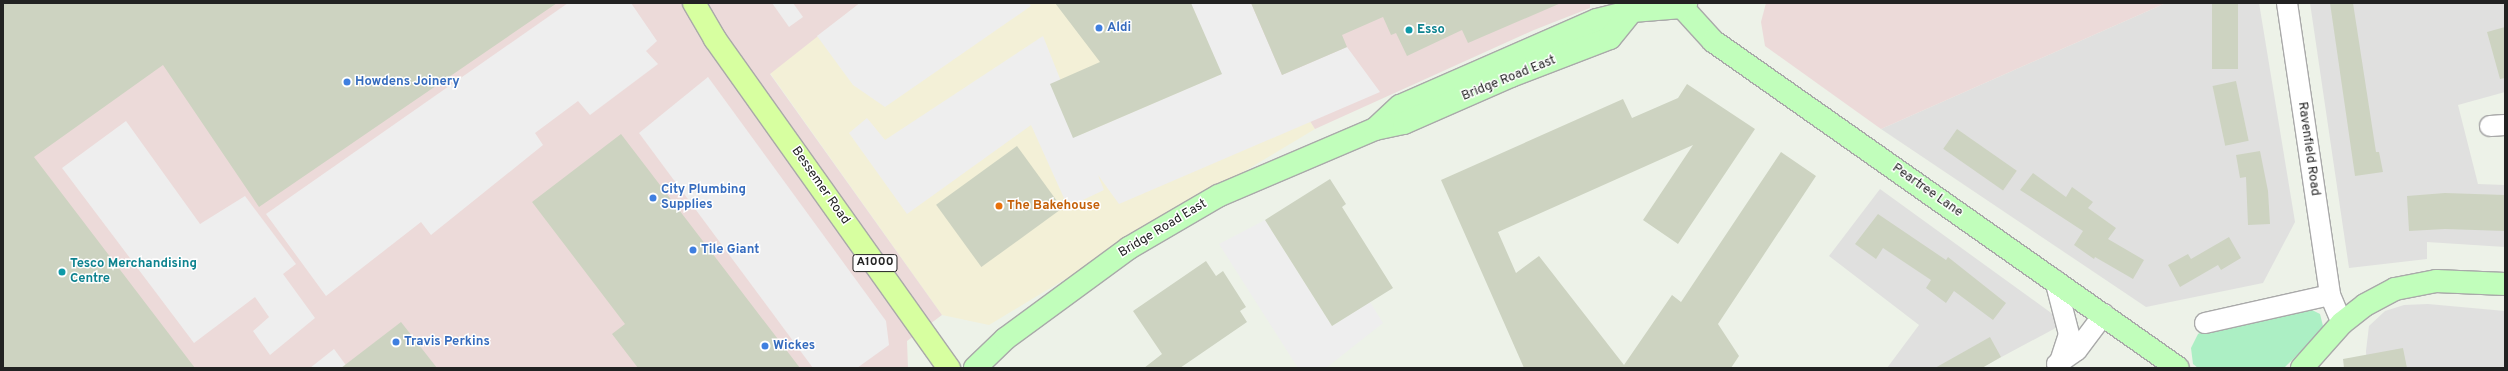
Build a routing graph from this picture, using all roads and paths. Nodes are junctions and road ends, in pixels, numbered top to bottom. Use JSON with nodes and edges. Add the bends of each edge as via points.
{"nodes":[{"id":1,"x":694,"y":3,"type":"edge"},
{"id":2,"x":2287,"y":3,"type":"edge"},
{"id":3,"x":1684,"y":5,"type":"edge"},
{"id":4,"x":1631,"y":7,"type":"edge"},
{"id":5,"x":2055,"y":280,"type":"junction"},
{"id":6,"x":2505,"y":284,"type":"edge"},
{"id":7,"x":2330,"y":295,"type":"junction"},
{"id":8,"x":2104,"y":314,"type":"junction"},
{"id":9,"x":2205,"y":323,"type":"dead end"},
{"id":10,"x":2342,"y":323,"type":"junction"},
{"id":11,"x":2056,"y":365,"type":"edge"},
{"id":12,"x":949,"y":368,"type":"edge"},
{"id":13,"x":975,"y":368,"type":"edge"},
{"id":14,"x":2178,"y":368,"type":"edge"},
{"id":15,"x":2302,"y":368,"type":"edge"}],
"edges":[{"from":1,"to":12,"type":"main road","name":"Bessemer Road","number":"A1000","via":[[715,39]]},
{"from":2,"to":7,"type":"street","name":"Ravenfield Road"},
{"from":3,"to":4,"type":"street","name":"Bridge Road East"},
{"from":3,"to":5,"type":"street","name":"Peartree Lane","via":[[1713,41]]},
{"from":4,"to":13,"type":"street","name":"Bridge Road East","via":[[1610,38],[1511,76],[1404,123],[1375,129],[1218,196],[1129,248],[1005,339]]},
{"from":5,"to":8,"type":"street","name":"Peartree Lane"},
{"from":5,"to":11,"type":"street","via":[[2069,334]]},
{"from":6,"to":10,"type":"street","via":[[2436,281],[2395,289],[2365,305]]},
{"from":7,"to":9,"type":"street"},
{"from":7,"to":10,"type":"street","name":"Ravenfield Road"},
{"from":8,"to":11,"type":"street","via":[[2078,350]]},
{"from":8,"to":14,"type":"street","name":"Peartree Lane"},
{"from":10,"to":15,"type":"street"}]}
